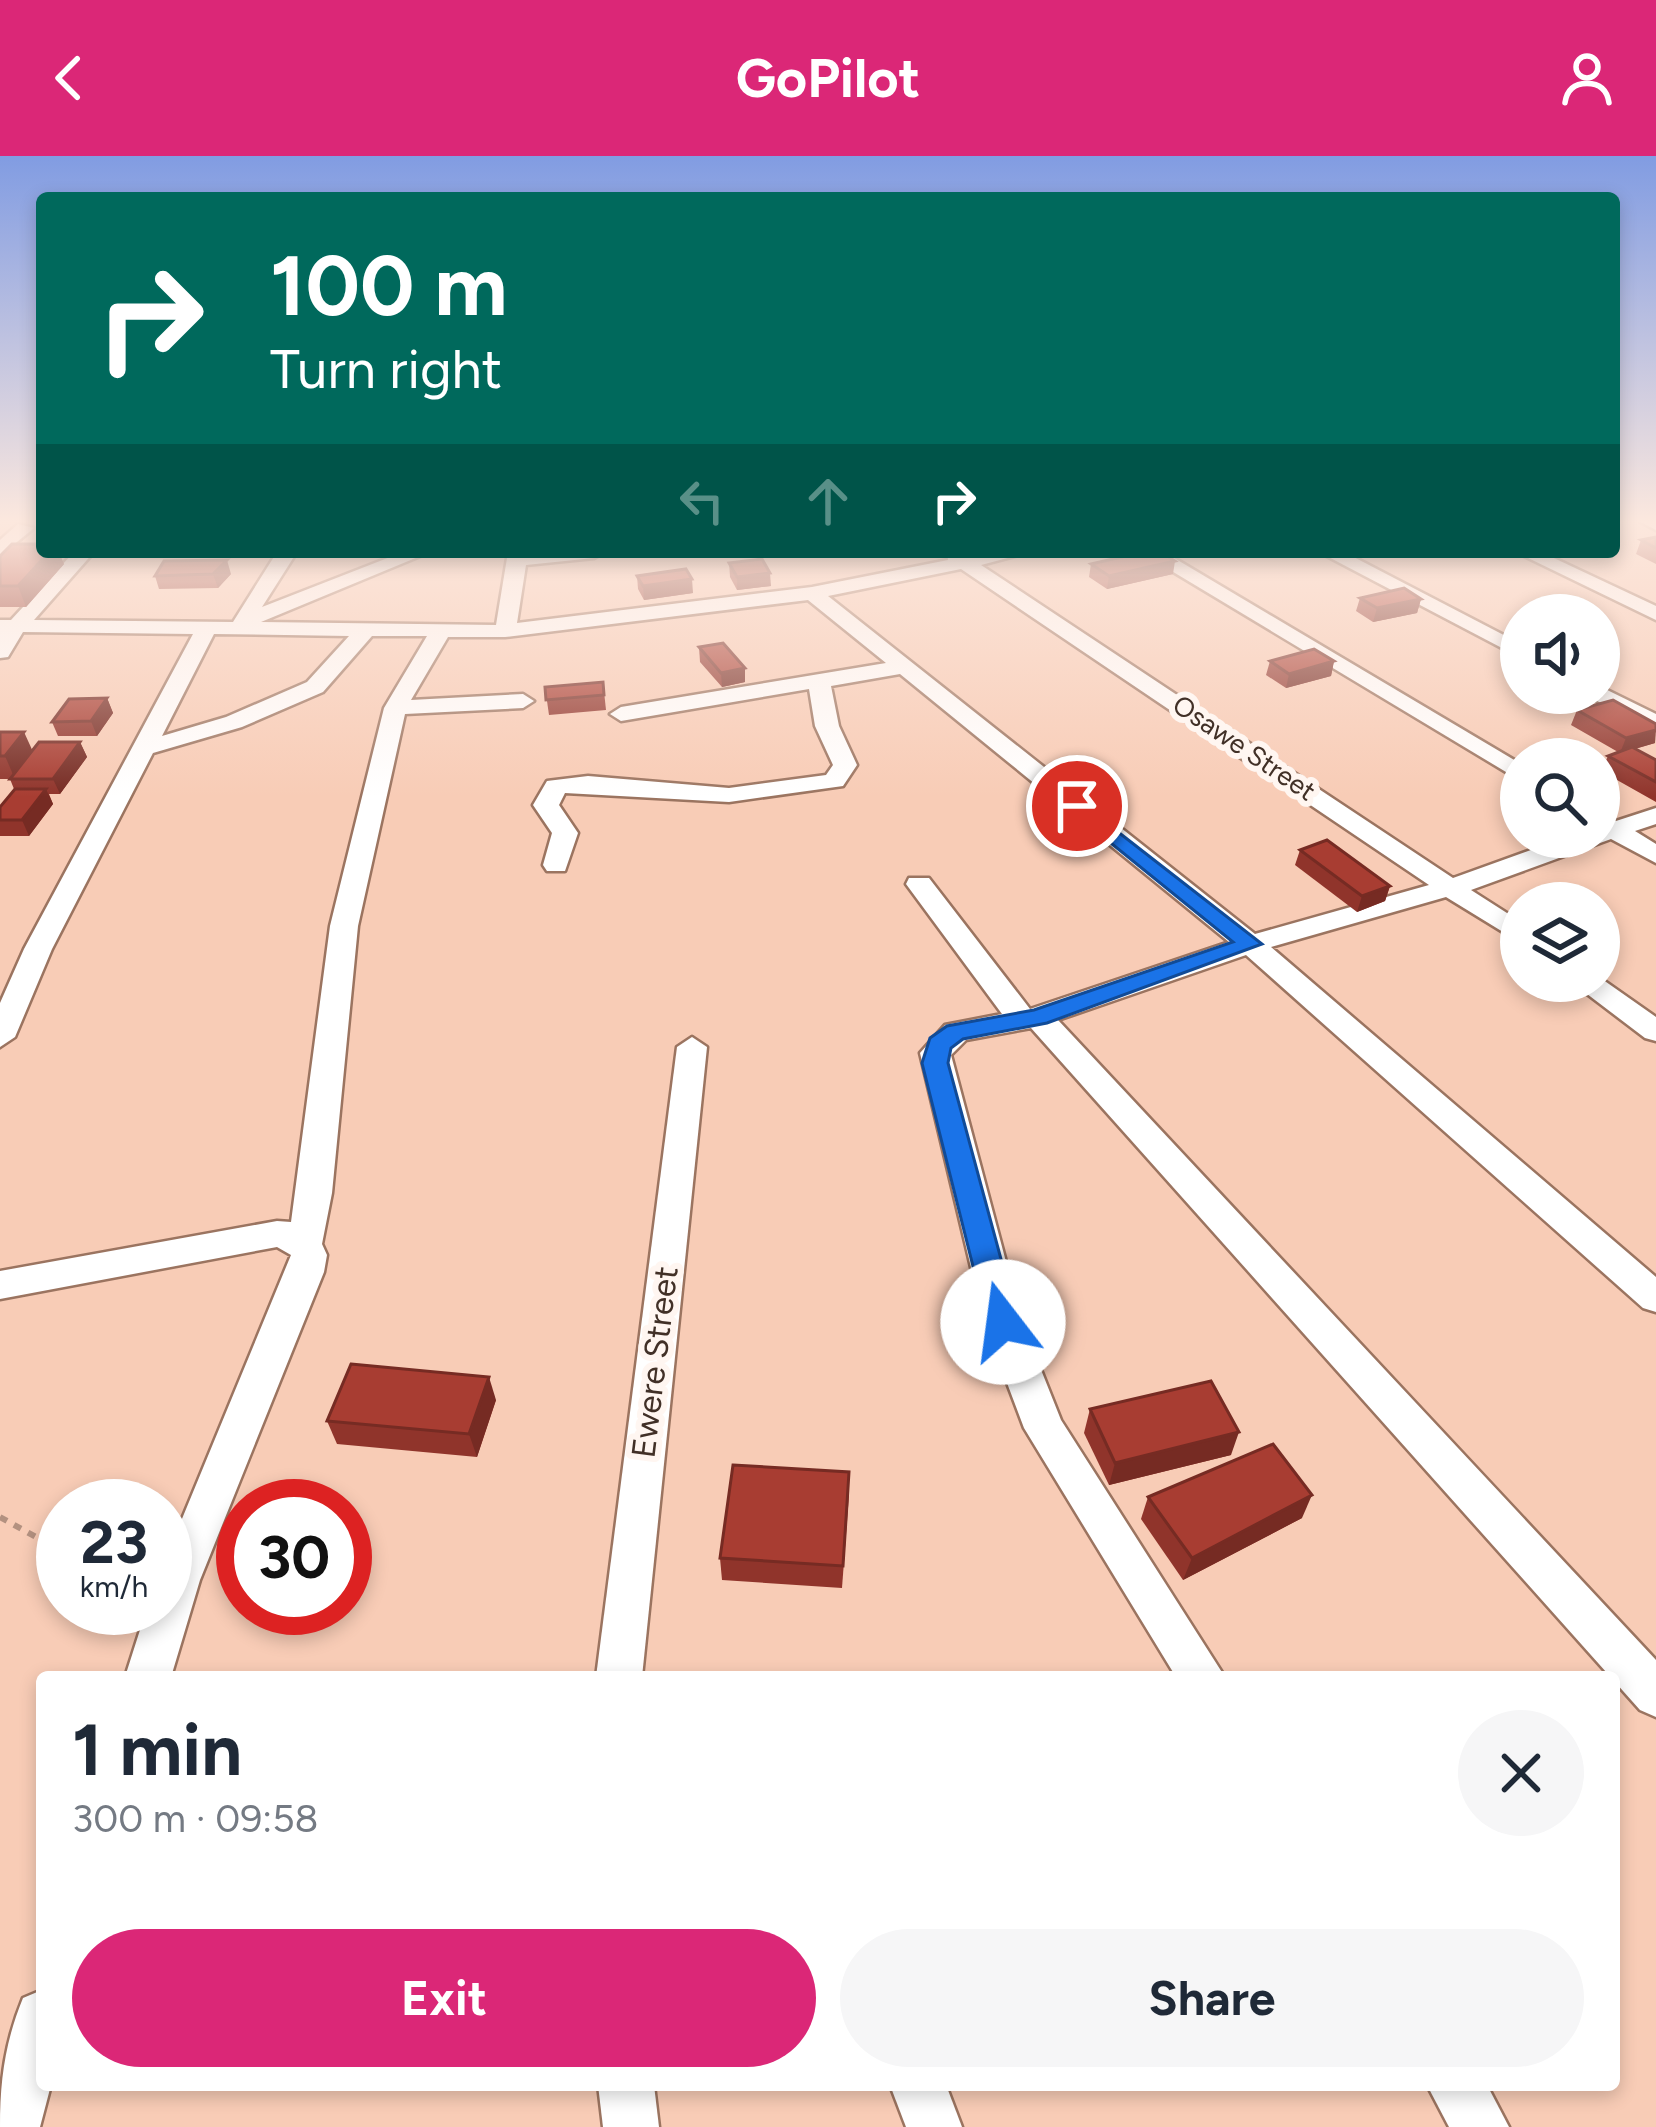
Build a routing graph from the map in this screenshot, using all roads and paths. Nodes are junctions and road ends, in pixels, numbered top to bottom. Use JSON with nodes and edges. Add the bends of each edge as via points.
{"nodes":[{"id":1,"x":248,"y":613,"type":"edge"},
{"id":2,"x":268,"y":613,"type":"edge"},
{"id":3,"x":508,"y":613,"type":"edge"},
{"id":4,"x":651,"y":613,"type":"edge"},
{"id":5,"x":837,"y":613,"type":"edge"},
{"id":6,"x":1040,"y":613,"type":"edge"},
{"id":7,"x":1252,"y":613,"type":"edge"},
{"id":8,"x":1446,"y":613,"type":"edge"},
{"id":9,"x":241,"y":624,"type":"junction"},
{"id":10,"x":8,"y":626,"type":"edge"},
{"id":11,"x":208,"y":626,"type":"junction"},
{"id":12,"x":366,"y":630,"type":"junction"},
{"id":13,"x":505,"y":631,"type":"junction"},
{"id":14,"x":440,"y":632,"type":"junction"},
{"id":15,"x":1500,"y":641,"type":"edge"},
{"id":16,"x":0,"y":652,"type":"edge"},
{"id":17,"x":904,"y":667,"type":"junction"},
{"id":18,"x":819,"y":681,"type":"junction"},
{"id":19,"x":523,"y":701,"type":"dead end"},
{"id":20,"x":1620,"y":704,"type":"edge"},
{"id":21,"x":395,"y":708,"type":"junction"},
{"id":22,"x":621,"y":714,"type":"dead end"},
{"id":23,"x":1656,"y":723,"type":"edge"},
{"id":24,"x":142,"y":749,"type":"junction"},
{"id":25,"x":1500,"y":761,"type":"edge"},
{"id":26,"x":1656,"y":816,"type":"edge"},
{"id":27,"x":1620,"y":825,"type":"edge"},
{"id":28,"x":1620,"y":839,"type":"edge"},
{"id":29,"x":1656,"y":855,"type":"edge"},
{"id":30,"x":1528,"y":858,"type":"edge"},
{"id":31,"x":556,"y":865,"type":"dead end"},
{"id":32,"x":919,"y":884,"type":"dead end"},
{"id":33,"x":1453,"y":887,"type":"junction"},
{"id":34,"x":1500,"y":920,"type":"edge"},
{"id":35,"x":1250,"y":944,"type":"junction"},
{"id":36,"x":1615,"y":1002,"type":"edge"},
{"id":37,"x":1030,"y":1018,"type":"junction"},
{"id":38,"x":1656,"y":1031,"type":"edge"},
{"id":39,"x":0,"y":1036,"type":"edge"},
{"id":40,"x":692,"y":1047,"type":"dead end"},
{"id":41,"x":304,"y":1244,"type":"junction"},
{"id":42,"x":0,"y":1285,"type":"edge"},
{"id":43,"x":1656,"y":1298,"type":"edge"},
{"id":44,"x":0,"y":1517,"type":"edge"},
{"id":45,"x":36,"y":1537,"type":"edge"},
{"id":46,"x":150,"y":1671,"type":"edge"},
{"id":47,"x":620,"y":1671,"type":"edge"},
{"id":48,"x":1198,"y":1671,"type":"edge"},
{"id":49,"x":1656,"y":1694,"type":"edge"},
{"id":50,"x":36,"y":2038,"type":"edge"},
{"id":51,"x":627,"y":2091,"type":"edge"},
{"id":52,"x":920,"y":2091,"type":"edge"},
{"id":53,"x":1459,"y":2091,"type":"edge"},
{"id":54,"x":11,"y":2127,"type":"edge"},
{"id":55,"x":631,"y":2127,"type":"edge"},
{"id":56,"x":934,"y":2127,"type":"edge"},
{"id":57,"x":1481,"y":2127,"type":"edge"}],
"edges":[{"from":1,"to":9,"type":"street"},
{"from":2,"to":9,"type":"street"},
{"from":3,"to":13,"type":"street"},
{"from":4,"to":13,"type":"street"},
{"from":5,"to":17,"type":"street"},
{"from":6,"to":33,"type":"street","name":"Osawe Street"},
{"from":7,"to":25,"type":"street"},
{"from":8,"to":15,"type":"street"},
{"from":9,"to":11,"type":"street"},
{"from":9,"to":12,"type":"street"},
{"from":10,"to":11,"type":"street"},
{"from":10,"to":16,"type":"street"},
{"from":11,"to":24,"type":"street"},
{"from":12,"to":14,"type":"street"},
{"from":12,"to":24,"type":"street","via":[[315,687]]},
{"from":13,"to":14,"type":"street"},
{"from":14,"to":21,"type":"street"},
{"from":17,"to":18,"type":"street"},
{"from":17,"to":35,"type":"street"},
{"from":18,"to":22,"type":"street"},
{"from":18,"to":31,"type":"street","via":[[826,726],[845,765],[834,781],[730,795],[556,786],[546,805],[565,833]]},
{"from":19,"to":21,"type":"street"},
{"from":20,"to":23,"type":"street"},
{"from":21,"to":41,"type":"street","via":[[344,926]]},
{"from":24,"to":39,"type":"street"},
{"from":26,"to":27,"type":"street"},
{"from":28,"to":29,"type":"street"},
{"from":30,"to":33,"type":"street"},
{"from":32,"to":37,"type":"street"},
{"from":33,"to":34,"type":"street","name":"Osawe Street"},
{"from":33,"to":35,"type":"street"},
{"from":35,"to":37,"type":"street"},
{"from":35,"to":43,"type":"street"},
{"from":36,"to":38,"type":"street"},
{"from":37,"to":48,"type":"street","via":[[956,1032],[935,1053],[1003,1322],[1044,1428]]},
{"from":37,"to":49,"type":"street"},
{"from":40,"to":47,"type":"street","name":"Ewere Street"},
{"from":41,"to":42,"type":"street","via":[[277,1234]]},
{"from":41,"to":46,"type":"street","via":[[306,1272],[178,1580]]},
{"from":44,"to":45,"type":"path"},
{"from":50,"to":54,"type":"street"},
{"from":51,"to":55,"type":"street"},
{"from":52,"to":56,"type":"street"},
{"from":53,"to":57,"type":"street"}]}
